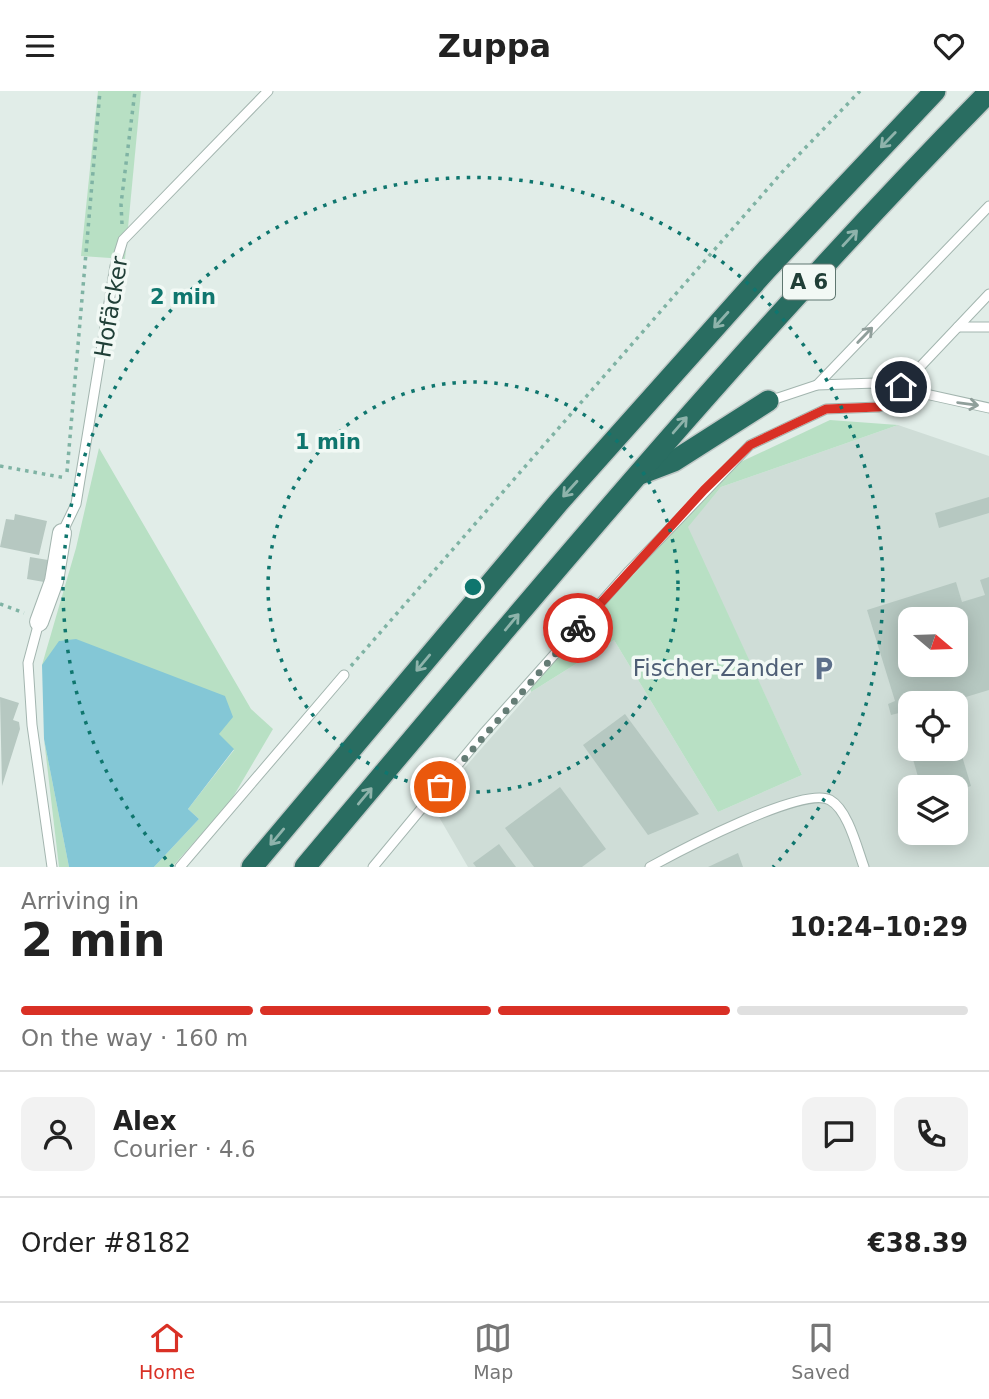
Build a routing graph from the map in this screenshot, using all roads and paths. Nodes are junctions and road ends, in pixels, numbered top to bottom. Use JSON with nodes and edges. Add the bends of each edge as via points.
{"nodes":[{"id":1,"x":100,"y":91,"type":"edge"},
{"id":2,"x":135,"y":91,"type":"edge"},
{"id":3,"x":268,"y":91,"type":"edge"},
{"id":4,"x":860,"y":91,"type":"edge"},
{"id":5,"x":935,"y":91,"type":"edge"},
{"id":6,"x":989,"y":92,"type":"edge"},
{"id":7,"x":989,"y":206,"type":"edge"},
{"id":8,"x":123,"y":240,"type":"junction"},
{"id":9,"x":989,"y":295,"type":"edge"},
{"id":10,"x":958,"y":327,"type":"junction"},
{"id":11,"x":989,"y":327,"type":"edge"},
{"id":12,"x":817,"y":384,"type":"junction"},
{"id":13,"x":901,"y":387,"type":"junction"},
{"id":14,"x":768,"y":401,"type":"joint"},
{"id":15,"x":989,"y":408,"type":"edge"},
{"id":16,"x":0,"y":466,"type":"edge"},
{"id":17,"x":635,"y":476,"type":"junction"},
{"id":18,"x":62,"y":533,"type":"joint"},
{"id":19,"x":0,"y":604,"type":"edge"},
{"id":20,"x":38,"y":622,"type":"junction"},
{"id":21,"x":344,"y":675,"type":"joint"},
{"id":22,"x":859,"y":855,"type":"junction"},
{"id":23,"x":52,"y":867,"type":"edge"},
{"id":24,"x":180,"y":867,"type":"edge"},
{"id":25,"x":252,"y":867,"type":"edge"},
{"id":26,"x":305,"y":867,"type":"edge"},
{"id":27,"x":373,"y":867,"type":"edge"},
{"id":28,"x":650,"y":867,"type":"edge"},
{"id":29,"x":864,"y":867,"type":"edge"},
{"id":30,"x":871,"y":867,"type":"edge"}],
"edges":[{"from":1,"to":16,"type":"path","via":[[66,478]]},
{"from":2,"to":8,"type":"path","via":[[121,204]]},
{"from":3,"to":8,"type":"lane","name":"Hofäcker"},
{"from":4,"to":21,"type":"path","via":[[784,170]]},
{"from":5,"to":25,"type":"highway","number":"A 6","one_way":true,"via":[[767,269],[559,502]]},
{"from":17,"to":6,"type":"highway","number":"A 6","one_way":true},
{"from":12,"to":7,"type":"lane","one_way":true},
{"from":8,"to":18,"type":"lane","name":"Hofäcker","via":[[76,504]]},
{"from":9,"to":10,"type":"lane"},
{"from":10,"to":11,"type":"lane"},
{"from":10,"to":13,"type":"lane"},
{"from":12,"to":13,"type":"lane"},
{"from":12,"to":14,"type":"lane"},
{"from":13,"to":15,"type":"lane","one_way":true},
{"from":13,"to":27,"type":"lane","via":[[892,401],[879,407],[826,409],[750,445],[529,683]]},
{"from":14,"to":17,"type":"highway","via":[[674,461]]},
{"from":26,"to":17,"type":"highway","number":"A 6","one_way":true},
{"from":18,"to":20,"type":"street","via":[[54,581]]},
{"from":19,"to":20,"type":"path"},
{"from":20,"to":23,"type":"lane","via":[[28,663]]},
{"from":21,"to":24,"type":"lane"},
{"from":22,"to":28,"type":"lane","via":[[839,807],[828,798],[813,797],[788,802]]},
{"from":22,"to":29,"type":"lane"},
{"from":22,"to":30,"type":"lane"}]}
